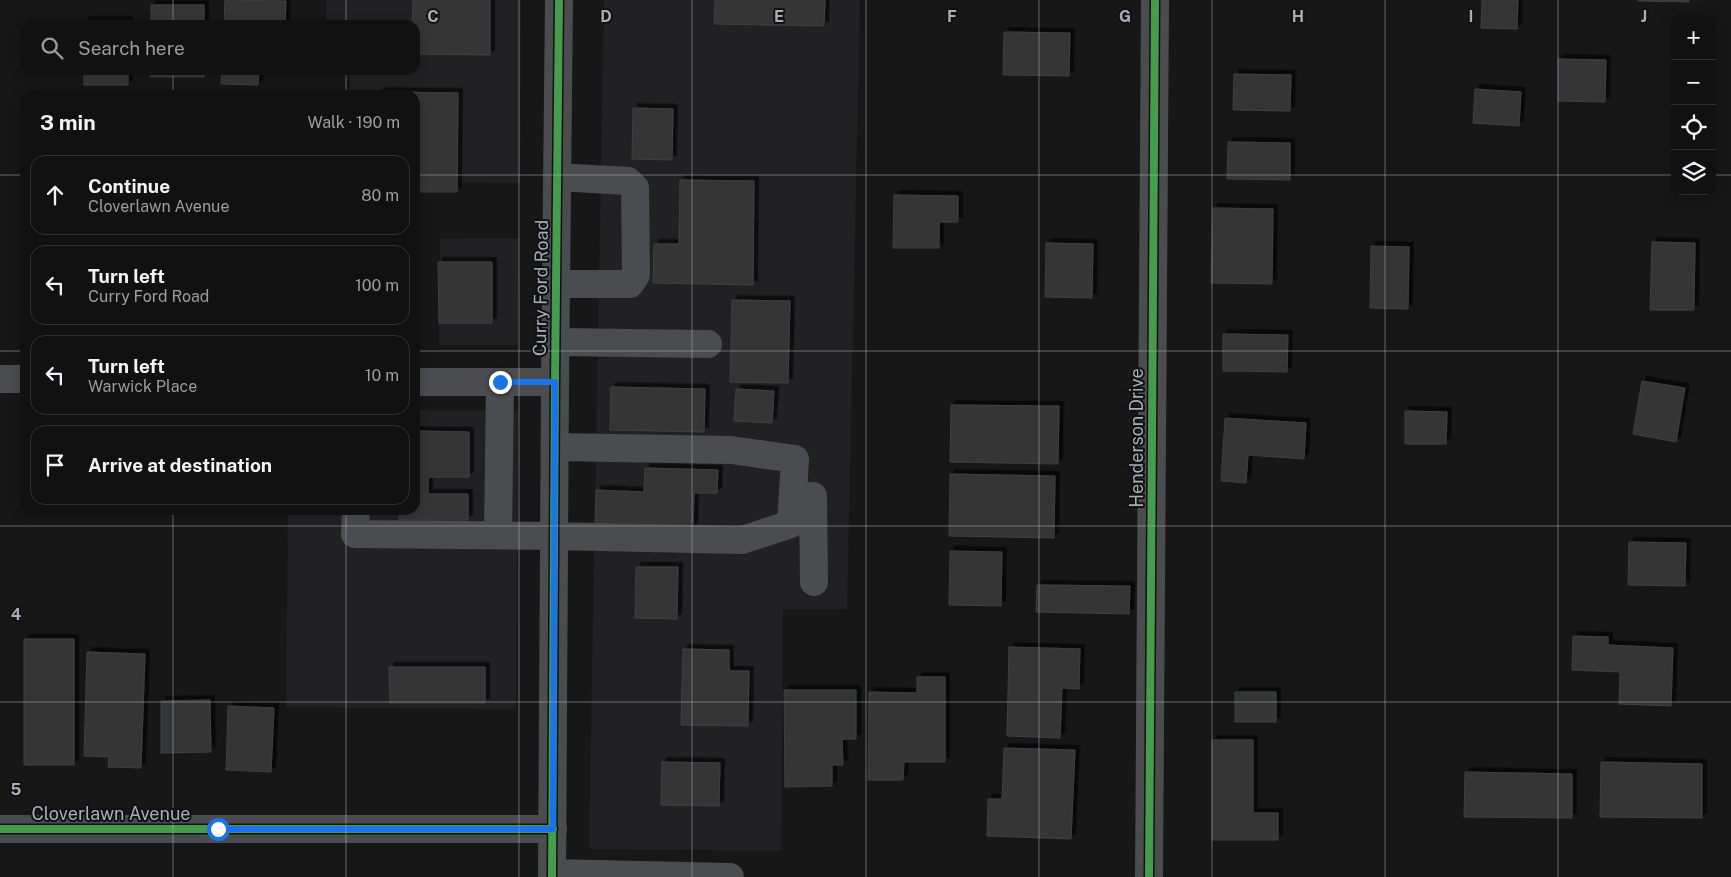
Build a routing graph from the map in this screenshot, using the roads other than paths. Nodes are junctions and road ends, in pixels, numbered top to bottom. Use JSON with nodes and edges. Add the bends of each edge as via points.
{"nodes":[{"id":1,"x":560,"y":0,"type":"edge"},
{"id":2,"x":1155,"y":0,"type":"edge"},
{"id":3,"x":557,"y":177,"type":"junction"},
{"id":4,"x":556,"y":284,"type":"junction"},
{"id":5,"x":556,"y":342,"type":"junction"},
{"id":6,"x":708,"y":344,"type":"dead end"},
{"id":7,"x":0,"y":379,"type":"edge"},
{"id":8,"x":20,"y":379,"type":"edge"},
{"id":9,"x":420,"y":382,"type":"edge"},
{"id":10,"x":500,"y":382,"type":"junction"},
{"id":11,"x":555,"y":382,"type":"junction"},
{"id":12,"x":556,"y":447,"type":"junction"},
{"id":13,"x":793,"y":498,"type":"junction"},
{"id":14,"x":356,"y":515,"type":"edge"},
{"id":15,"x":498,"y":535,"type":"junction"},
{"id":16,"x":554,"y":536,"type":"junction"},
{"id":17,"x":814,"y":582,"type":"dead end"},
{"id":18,"x":0,"y":829,"type":"edge"},
{"id":19,"x":553,"y":829,"type":"junction"},
{"id":20,"x":552,"y":875,"type":"edge"},
{"id":21,"x":730,"y":877,"type":"edge"},
{"id":22,"x":1149,"y":877,"type":"edge"}],
"edges":[{"from":1,"to":3,"type":"street","name":"Curry Ford Road"},
{"from":2,"to":22,"type":"street","name":"Henderson Drive"},
{"from":3,"to":4,"type":"street","name":"Curry Ford Road"},
{"from":3,"to":4,"type":"street","via":[[628,181],[635,188],[636,275],[630,284]]},
{"from":4,"to":5,"type":"street","name":"Curry Ford Road"},
{"from":5,"to":6,"type":"street"},
{"from":5,"to":11,"type":"street","name":"Curry Ford Road"},
{"from":7,"to":8,"type":"street"},
{"from":9,"to":10,"type":"street"},
{"from":10,"to":11,"type":"street"},
{"from":10,"to":15,"type":"street"},
{"from":11,"to":12,"type":"street","name":"Curry Ford Road"},
{"from":12,"to":13,"type":"street","via":[[730,450],[795,459]]},
{"from":12,"to":16,"type":"street","name":"Curry Ford Road"},
{"from":13,"to":16,"type":"street","via":[[791,524],[742,540]]},
{"from":13,"to":17,"type":"street","via":[[813,496]]},
{"from":14,"to":15,"type":"street","via":[[355,534]]},
{"from":15,"to":16,"type":"street"},
{"from":16,"to":19,"type":"street","name":"Curry Ford Road"},
{"from":18,"to":19,"type":"street","name":"Cloverlawn Avenue"},
{"from":19,"to":20,"type":"street","name":"Curry Ford Road"},
{"from":20,"to":21,"type":"street"}]}
